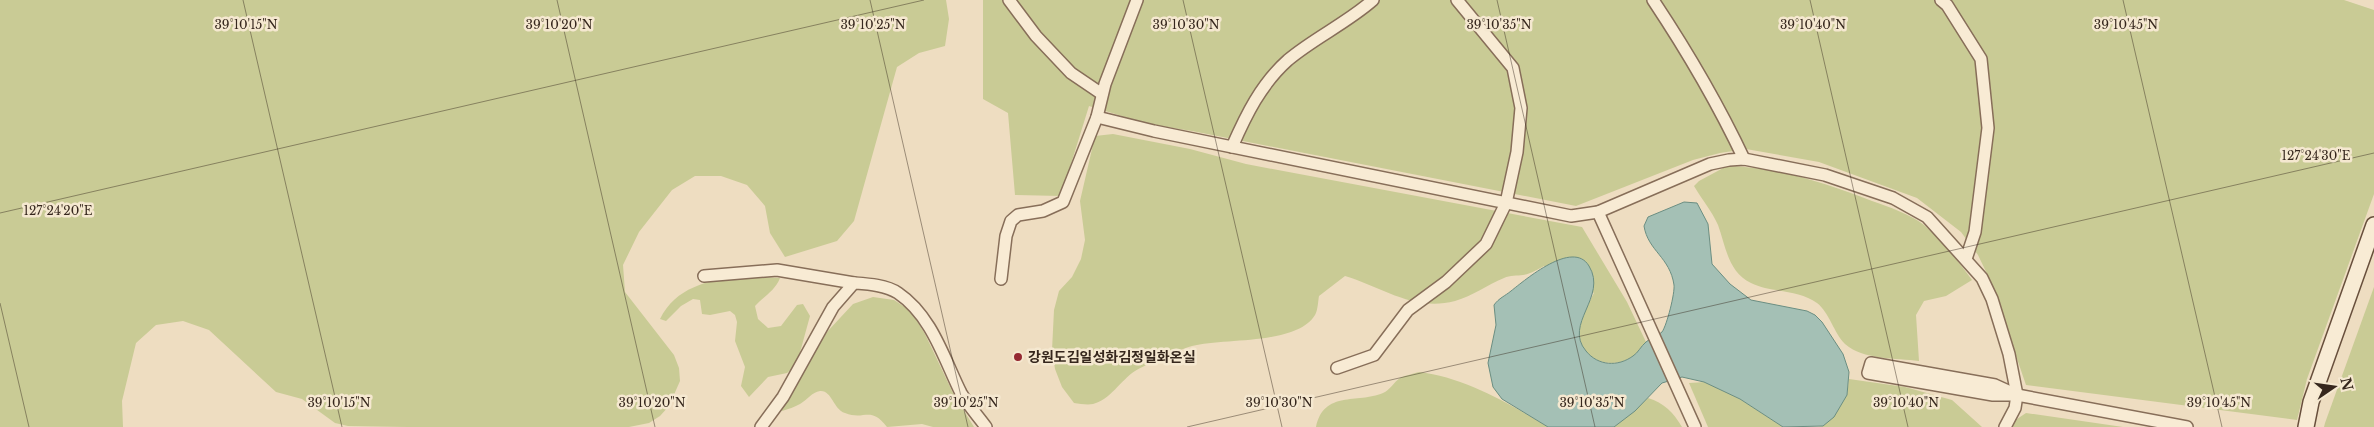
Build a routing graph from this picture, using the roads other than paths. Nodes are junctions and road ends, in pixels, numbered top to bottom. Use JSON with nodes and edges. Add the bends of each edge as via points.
{"nodes":[{"id":1,"x":1009,"y":0,"type":"edge"},
{"id":2,"x":1137,"y":0,"type":"edge"},
{"id":3,"x":1373,"y":0,"type":"edge"},
{"id":4,"x":1457,"y":0,"type":"edge"},
{"id":5,"x":1653,"y":0,"type":"edge"},
{"id":6,"x":1941,"y":0,"type":"edge"},
{"id":7,"x":1102,"y":94,"type":"junction"},
{"id":8,"x":1097,"y":117,"type":"junction"},
{"id":9,"x":1232,"y":147,"type":"junction"},
{"id":10,"x":1744,"y":159,"type":"junction"},
{"id":11,"x":1506,"y":203,"type":"junction"},
{"id":12,"x":1598,"y":212,"type":"junction"},
{"id":13,"x":2374,"y":225,"type":"edge"},
{"id":14,"x":1966,"y":259,"type":"junction"},
{"id":15,"x":704,"y":276,"type":"dead end"},
{"id":16,"x":1001,"y":279,"type":"dead end"},
{"id":17,"x":854,"y":283,"type":"junction"},
{"id":18,"x":1337,"y":368,"type":"dead end"},
{"id":19,"x":2017,"y":395,"type":"junction"},
{"id":20,"x":761,"y":427,"type":"edge"},
{"id":21,"x":986,"y":427,"type":"edge"},
{"id":22,"x":1694,"y":427,"type":"edge"},
{"id":23,"x":2005,"y":427,"type":"edge"},
{"id":24,"x":2187,"y":427,"type":"edge"},
{"id":25,"x":2306,"y":427,"type":"edge"}],
"edges":[{"from":1,"to":7,"type":"street","via":[[1036,36],[1071,73]]},
{"from":2,"to":7,"type":"street"},
{"from":3,"to":9,"type":"street","via":[[1289,60],[1270,78],[1247,112]]},
{"from":4,"to":11,"type":"street","via":[[1513,68],[1521,108],[1517,152]]},
{"from":5,"to":10,"type":"street","via":[[1726,122]]},
{"from":6,"to":14,"type":"street","via":[[1981,59],[1988,128],[1976,232]]},
{"from":7,"to":8,"type":"street"},
{"from":8,"to":9,"type":"street"},
{"from":8,"to":16,"type":"street","via":[[1063,202],[1043,211],[1018,215],[1011,221]]},
{"from":9,"to":11,"type":"street"},
{"from":10,"to":12,"type":"street","via":[[1710,164]]},
{"from":10,"to":14,"type":"street","via":[[1825,175],[1893,198],[1927,217]]},
{"from":11,"to":12,"type":"street","via":[[1572,216]]},
{"from":11,"to":18,"type":"street","via":[[1486,244],[1446,282],[1408,310],[1374,354]]},
{"from":12,"to":22,"type":"street"},
{"from":13,"to":25,"type":"main road","via":[[2310,402]]},
{"from":14,"to":19,"type":"street","via":[[1982,278],[1992,299],[2009,354]]},
{"from":15,"to":17,"type":"street","via":[[776,270]]},
{"from":17,"to":20,"type":"street","via":[[833,307],[783,397]]},
{"from":17,"to":21,"type":"street","via":[[897,292],[914,306],[933,332],[962,395]]},
{"from":19,"to":19,"type":"street","via":[[1993,395],[1868,373],[1871,363],[1995,386]]},
{"from":19,"to":23,"type":"street","via":[[2015,408]]},
{"from":19,"to":24,"type":"street"}]}
